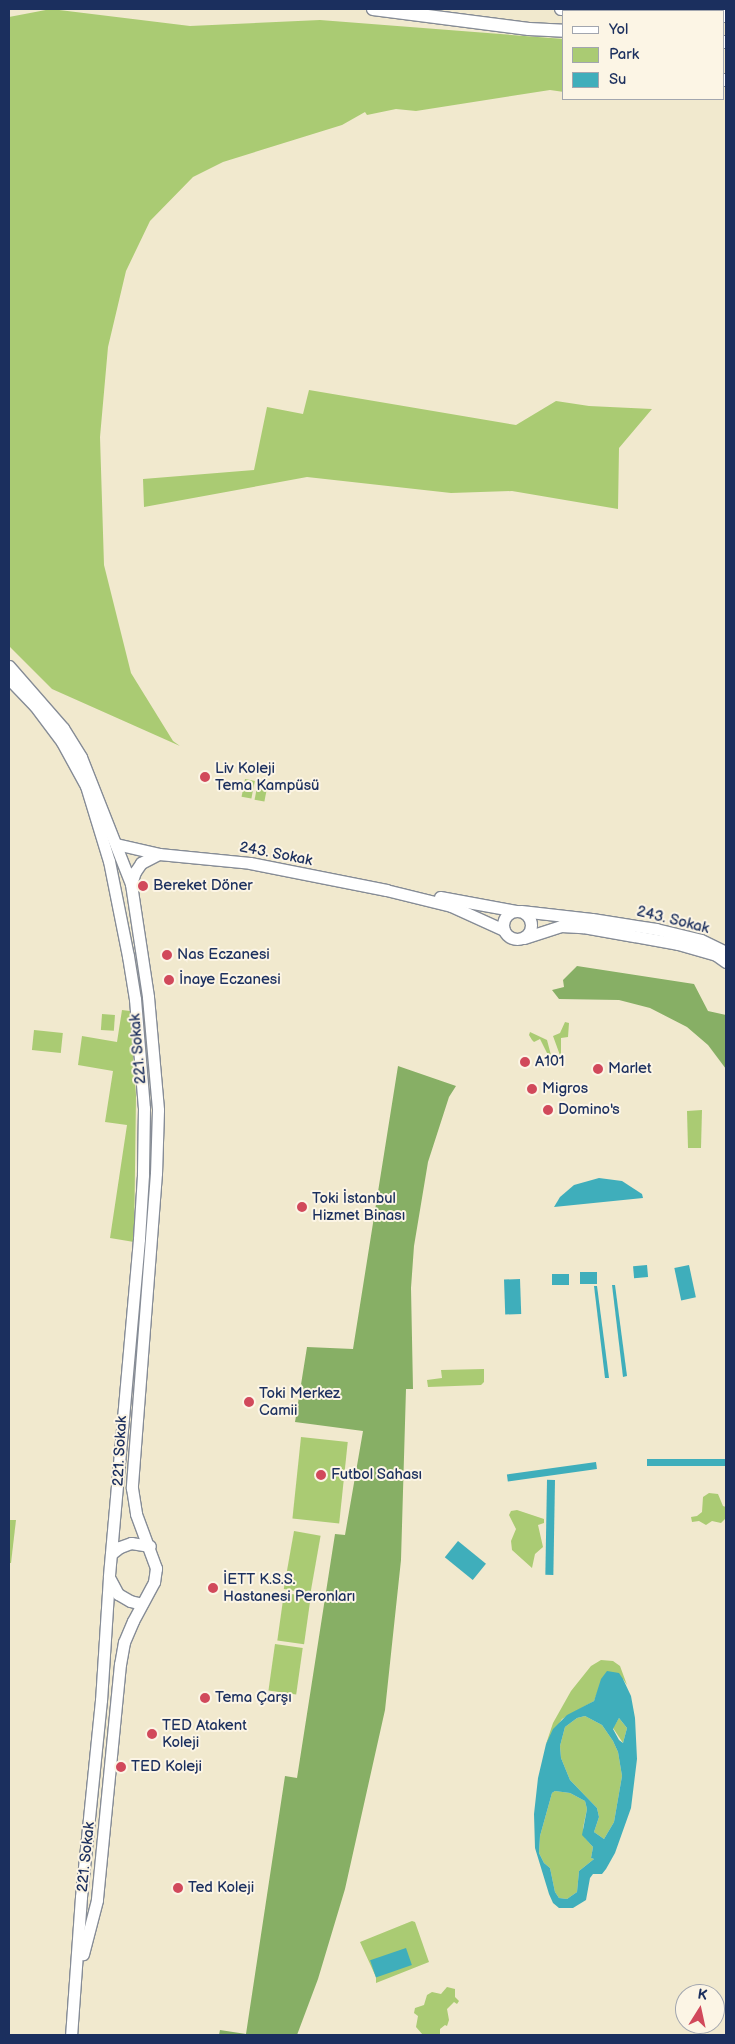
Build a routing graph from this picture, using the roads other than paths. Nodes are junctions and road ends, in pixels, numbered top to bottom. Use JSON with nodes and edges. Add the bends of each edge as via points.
{"nodes":[{"id":1,"x":373,"y":9,"type":"edge"},
{"id":2,"x":561,"y":9,"type":"edge"},
{"id":3,"x":590,"y":10,"type":"edge"},
{"id":4,"x":562,"y":31,"type":"edge"},
{"id":5,"x":9,"y":666,"type":"edge"},
{"id":6,"x":9,"y":679,"type":"edge"},
{"id":7,"x":116,"y":844,"type":"junction"},
{"id":8,"x":159,"y":854,"type":"junction"},
{"id":9,"x":131,"y":884,"type":"junction"},
{"id":10,"x":386,"y":890,"type":"junction"},
{"id":11,"x":519,"y":911,"type":"junction"},
{"id":12,"x":504,"y":930,"type":"junction"},
{"id":13,"x":524,"y":938,"type":"junction"},
{"id":14,"x":726,"y":952,"type":"edge"},
{"id":15,"x":726,"y":962,"type":"edge"},
{"id":16,"x":150,"y":1546,"type":"junction"},
{"id":17,"x":112,"y":1554,"type":"junction"},
{"id":18,"x":109,"y":1578,"type":"junction"},
{"id":19,"x":142,"y":1604,"type":"junction"},
{"id":20,"x":76,"y":1978,"type":"junction"},
{"id":21,"x":71,"y":2035,"type":"edge"}],
"edges":[{"from":1,"to":4,"type":"main road"},
{"from":2,"to":3,"type":"main road"},
{"from":5,"to":7,"type":"street","name":"221. Sokak","via":[[64,728],[81,757]]},
{"from":6,"to":17,"type":"street","name":"221. Sokak","via":[[35,706],[62,742],[86,786],[110,861],[134,999],[144,1108],[143,1175]]},
{"from":7,"to":8,"type":"street","name":"243. Sokak"},
{"from":7,"to":9,"type":"street","name":"221. Sokak"},
{"from":8,"to":9,"type":"street","via":[[141,863]]},
{"from":8,"to":10,"type":"street","name":"243. Sokak","via":[[250,863]]},
{"from":9,"to":16,"type":"street","name":"221. Sokak","via":[[148,997],[158,1110],[132,1488],[136,1514]]},
{"from":10,"to":11,"type":"street","name":"243. Sokak"},
{"from":10,"to":12,"type":"street","name":"243. Sokak","via":[[451,906]]},
{"from":11,"to":12,"type":"street","via":[[505,918]]},
{"from":11,"to":13,"type":"street","via":[[529,917],[532,926]]},
{"from":11,"to":14,"type":"street","name":"243. Sokak","via":[[656,929],[701,940]]},
{"from":12,"to":13,"type":"street","via":[[512,939]]},
{"from":13,"to":15,"type":"street","name":"243. Sokak","via":[[561,926],[584,927],[678,944],[707,952]]},
{"from":16,"to":17,"type":"street","via":[[131,1543]]},
{"from":16,"to":19,"type":"street","name":"221. Sokak","via":[[156,1568],[154,1582]]},
{"from":17,"to":18,"type":"street"},
{"from":18,"to":19,"type":"street","via":[[118,1594]]},
{"from":18,"to":20,"type":"street","name":"221. Sokak"},
{"from":19,"to":20,"type":"street","name":"221. Sokak","via":[[124,1642],[120,1664],[97,1900]]},
{"from":20,"to":21,"type":"street"}]}
